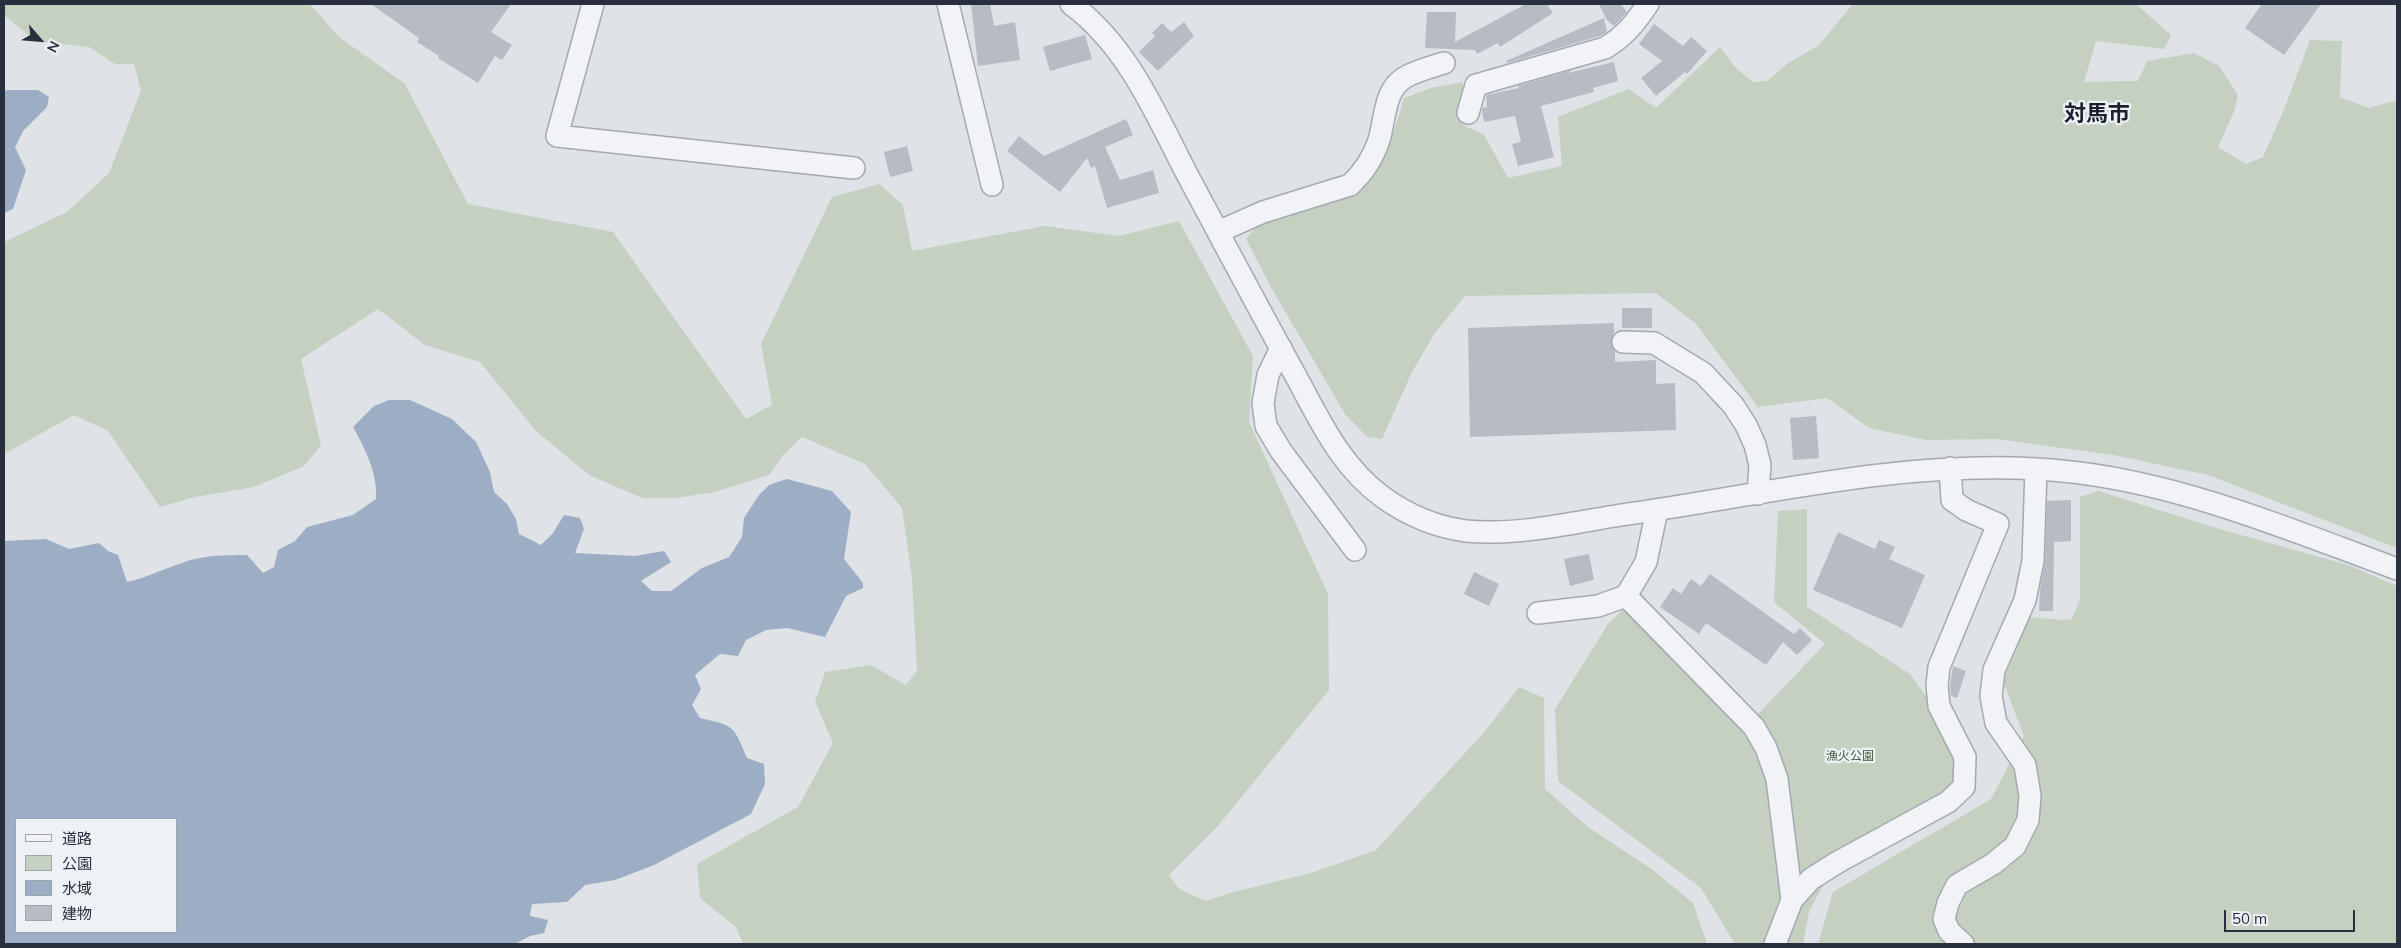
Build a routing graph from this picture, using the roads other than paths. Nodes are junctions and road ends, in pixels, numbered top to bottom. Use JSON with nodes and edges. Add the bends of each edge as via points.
{"nodes":[{"id":1,"x":593,"y":4,"type":"edge"},
{"id":2,"x":948,"y":4,"type":"edge"},
{"id":3,"x":1073,"y":4,"type":"edge"},
{"id":4,"x":1648,"y":4,"type":"edge"},
{"id":5,"x":1444,"y":63,"type":"dead end"},
{"id":6,"x":1468,"y":113,"type":"dead end"},
{"id":7,"x":854,"y":168,"type":"dead end"},
{"id":8,"x":992,"y":185,"type":"dead end"},
{"id":9,"x":1218,"y":232,"type":"junction"},
{"id":10,"x":1623,"y":342,"type":"dead end"},
{"id":11,"x":1280,"y":348,"type":"junction"},
{"id":12,"x":1950,"y":468,"type":"junction"},
{"id":13,"x":2036,"y":469,"type":"junction"},
{"id":14,"x":1758,"y":494,"type":"junction"},
{"id":15,"x":1657,"y":510,"type":"junction"},
{"id":16,"x":1355,"y":550,"type":"dead end"},
{"id":17,"x":2397,"y":569,"type":"edge"},
{"id":18,"x":1626,"y":596,"type":"junction"},
{"id":19,"x":1538,"y":614,"type":"dead end"},
{"id":20,"x":1792,"y":900,"type":"junction"},
{"id":21,"x":1775,"y":944,"type":"edge"},
{"id":22,"x":1962,"y":944,"type":"edge"}],
"edges":[{"from":1,"to":7,"type":"street","via":[[557,136]]},
{"from":2,"to":8,"type":"street"},
{"from":3,"to":9,"type":"street","via":[[1096,24],[1130,66]]},
{"from":4,"to":6,"type":"street","via":[[1632,27],[1605,48],[1476,85]]},
{"from":5,"to":9,"type":"street","via":[[1403,78],[1393,90],[1371,158],[1350,185],[1263,212]]},
{"from":9,"to":11,"type":"street"},
{"from":10,"to":14,"type":"street","via":[[1654,343],[1703,373],[1733,405],[1755,446],[1760,465]]},
{"from":11,"to":15,"type":"street","via":[[1341,456],[1362,481],[1411,515],[1469,531],[1515,531]]},
{"from":11,"to":16,"type":"street","via":[[1268,375],[1263,403],[1266,426]]},
{"from":12,"to":13,"type":"street"},
{"from":12,"to":14,"type":"street"},
{"from":12,"to":20,"type":"street","via":[[1952,500],[1998,524],[1939,667],[1939,706],[1965,757],[1964,787],[1948,802],[1811,879]]},
{"from":13,"to":17,"type":"street","via":[[2080,472],[2149,484]]},
{"from":13,"to":22,"type":"street","via":[[2031,571],[2025,600],[1994,670],[1991,696],[1996,723],[2025,765],[2030,796],[2028,820],[2015,846],[1993,864],[1957,885],[1944,919],[1949,931]]},
{"from":14,"to":15,"type":"street"},
{"from":15,"to":18,"type":"street","via":[[1646,562]]},
{"from":18,"to":19,"type":"street","via":[[1598,606]]},
{"from":18,"to":20,"type":"street","via":[[1754,727],[1766,748],[1777,779]]},
{"from":20,"to":21,"type":"street"}]}
